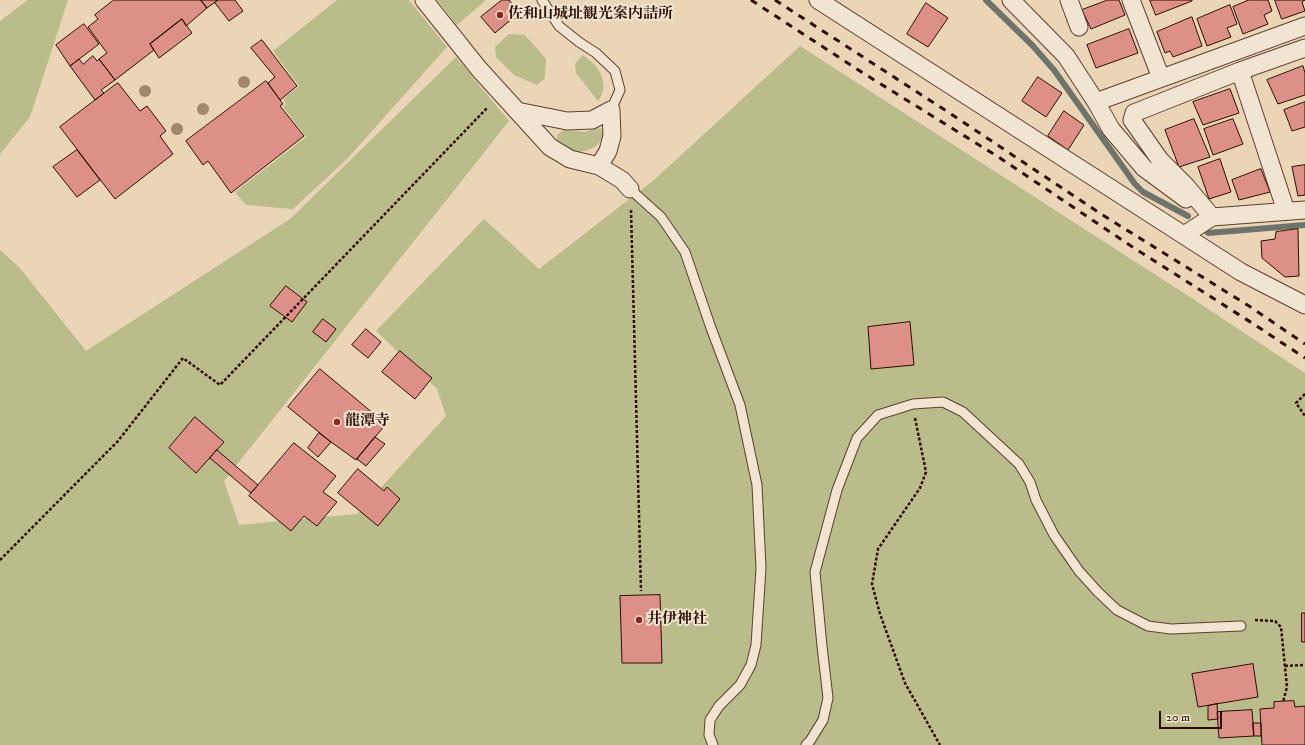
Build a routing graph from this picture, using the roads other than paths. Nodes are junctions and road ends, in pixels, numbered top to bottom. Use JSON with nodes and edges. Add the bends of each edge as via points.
{"nodes":[{"id":1,"x":424,"y":0,"type":"edge"},
{"id":2,"x":542,"y":0,"type":"edge"},
{"id":3,"x":818,"y":0,"type":"edge"},
{"id":4,"x":1011,"y":0,"type":"edge"},
{"id":5,"x":1069,"y":0,"type":"edge"},
{"id":6,"x":1131,"y":0,"type":"edge"},
{"id":7,"x":1079,"y":26,"type":"dead end"},
{"id":8,"x":1305,"y":26,"type":"edge"},
{"id":9,"x":1305,"y":48,"type":"edge"},
{"id":10,"x":1240,"y":71,"type":"junction"},
{"id":11,"x":1161,"y":78,"type":"junction"},
{"id":12,"x":1096,"y":102,"type":"junction"},
{"id":13,"x":611,"y":110,"type":"junction"},
{"id":14,"x":517,"y":111,"type":"junction"},
{"id":15,"x":599,"y":166,"type":"junction"},
{"id":16,"x":630,"y":189,"type":"joint"},
{"id":17,"x":1305,"y":210,"type":"edge"},
{"id":18,"x":1286,"y":211,"type":"junction"},
{"id":19,"x":1212,"y":217,"type":"junction"},
{"id":20,"x":1184,"y":235,"type":"junction"},
{"id":21,"x":1305,"y":305,"type":"edge"},
{"id":22,"x":1241,"y":626,"type":"road end"},
{"id":23,"x":713,"y":745,"type":"edge"},
{"id":24,"x":806,"y":745,"type":"edge"}],
"edges":[{"from":1,"to":14,"type":"street"},
{"from":2,"to":13,"type":"lane","via":[[559,26],[615,71],[620,90]]},
{"from":3,"to":20,"type":"street"},
{"from":4,"to":12,"type":"street","via":[[1066,56]]},
{"from":5,"to":7,"type":"street"},
{"from":6,"to":11,"type":"street"},
{"from":8,"to":11,"type":"street"},
{"from":9,"to":10,"type":"street"},
{"from":10,"to":18,"type":"street"},
{"from":10,"to":19,"type":"street","via":[[1134,113],[1132,120],[1160,160]]},
{"from":11,"to":12,"type":"street"},
{"from":12,"to":19,"type":"street","via":[[1111,129],[1144,168]]},
{"from":13,"to":14,"type":"street","via":[[592,120],[567,121]]},
{"from":13,"to":15,"type":"street","via":[[612,136],[608,151]]},
{"from":14,"to":15,"type":"street","via":[[550,147],[570,159]]},
{"from":15,"to":16,"type":"street","via":[[622,180]]},
{"from":16,"to":23,"type":"lane","via":[[661,217],[685,252],[740,405],[757,486],[761,568],[756,645],[751,665],[740,685],[719,706],[710,720],[709,735]]},
{"from":17,"to":18,"type":"street"},
{"from":18,"to":19,"type":"street"},
{"from":19,"to":20,"type":"street"},
{"from":20,"to":21,"type":"street","via":[[1241,272]]},
{"from":22,"to":24,"type":"lane","via":[[1171,629],[1148,626],[1117,610],[1098,592],[1054,535],[1019,464],[963,412],[943,402],[913,404],[878,415],[856,438],[837,490],[815,572],[828,698],[823,720]]}]}
